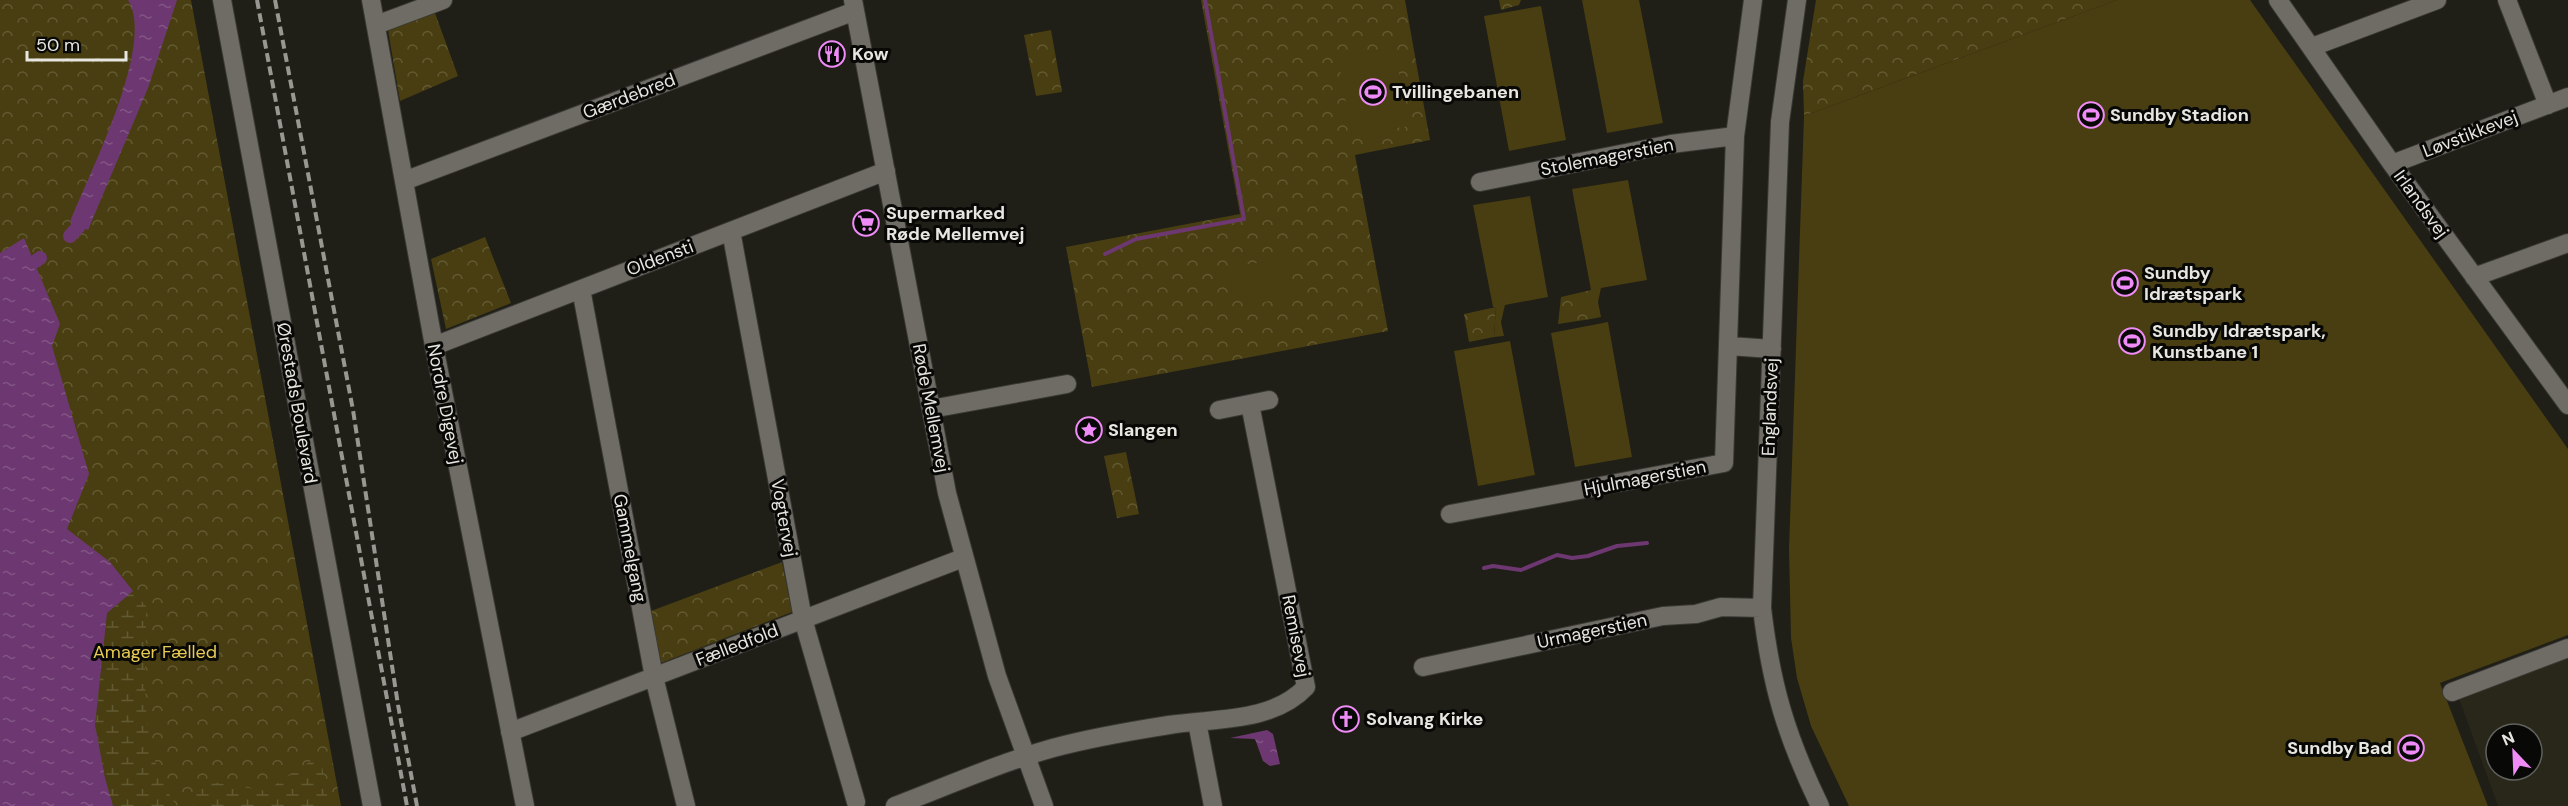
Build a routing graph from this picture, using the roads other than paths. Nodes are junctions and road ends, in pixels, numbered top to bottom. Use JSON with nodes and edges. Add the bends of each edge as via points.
{"nodes":[{"id":1,"x":222,"y":0,"type":"edge"},
{"id":2,"x":371,"y":0,"type":"edge"},
{"id":3,"x":443,"y":0,"type":"edge"},
{"id":4,"x":1753,"y":0,"type":"edge"},
{"id":5,"x":1797,"y":0,"type":"edge"},
{"id":6,"x":2278,"y":0,"type":"edge"},
{"id":7,"x":2438,"y":0,"type":"edge"},
{"id":8,"x":2507,"y":0,"type":"edge"},
{"id":9,"x":854,"y":6,"type":"edge"},
{"id":10,"x":376,"y":25,"type":"junction"},
{"id":11,"x":2312,"y":47,"type":"junction"},
{"id":12,"x":2568,"y":97,"type":"edge"},
{"id":13,"x":2548,"y":105,"type":"junction"},
{"id":14,"x":1735,"y":136,"type":"junction"},
{"id":15,"x":2392,"y":164,"type":"junction"},
{"id":16,"x":886,"y":171,"type":"junction"},
{"id":17,"x":404,"y":181,"type":"junction"},
{"id":18,"x":1480,"y":182,"type":"dead end"},
{"id":19,"x":731,"y":231,"type":"junction"},
{"id":20,"x":2568,"y":243,"type":"edge"},
{"id":21,"x":2474,"y":277,"type":"junction"},
{"id":22,"x":581,"y":289,"type":"junction"},
{"id":23,"x":434,"y":346,"type":"junction"},
{"id":24,"x":1729,"y":346,"type":"junction"},
{"id":25,"x":1772,"y":349,"type":"junction"},
{"id":26,"x":2560,"y":379,"type":"edge"},
{"id":27,"x":1067,"y":384,"type":"dead end"},
{"id":28,"x":1269,"y":400,"type":"dead end"},
{"id":29,"x":1250,"y":404,"type":"junction"},
{"id":30,"x":2568,"y":405,"type":"edge"},
{"id":31,"x":931,"y":409,"type":"junction"},
{"id":32,"x":1219,"y":410,"type":"dead end"},
{"id":33,"x":1450,"y":514,"type":"dead end"},
{"id":34,"x":963,"y":558,"type":"junction"},
{"id":35,"x":1762,"y":608,"type":"junction"},
{"id":36,"x":803,"y":619,"type":"junction"},
{"id":37,"x":2568,"y":648,"type":"edge"},
{"id":38,"x":1423,"y":667,"type":"dead end"},
{"id":39,"x":654,"y":676,"type":"junction"},
{"id":40,"x":2452,"y":692,"type":"dead end"},
{"id":41,"x":1197,"y":722,"type":"junction"},
{"id":42,"x":510,"y":732,"type":"junction"},
{"id":43,"x":1025,"y":756,"type":"junction"},
{"id":44,"x":856,"y":802,"type":"dead end"},
{"id":45,"x":372,"y":806,"type":"edge"},
{"id":46,"x":525,"y":806,"type":"edge"},
{"id":47,"x":686,"y":806,"type":"edge"},
{"id":48,"x":895,"y":806,"type":"edge"},
{"id":49,"x":1044,"y":806,"type":"edge"},
{"id":50,"x":1213,"y":806,"type":"edge"},
{"id":51,"x":1820,"y":806,"type":"edge"}],
"edges":[{"from":1,"to":45,"type":"street","name":"Ørestads Boulevard"},
{"from":2,"to":10,"type":"street","name":"Nordre Digevej"},
{"from":3,"to":10,"type":"street"},
{"from":4,"to":14,"type":"street","name":"Hjulmagerstien"},
{"from":5,"to":25,"type":"street","name":"Englandsvej","via":[[1780,122]]},
{"from":6,"to":11,"type":"street","name":"Irlandsvej"},
{"from":7,"to":11,"type":"street"},
{"from":8,"to":13,"type":"street"},
{"from":9,"to":16,"type":"street","name":"Røde Mellemvej"},
{"from":9,"to":17,"type":"street","name":"Gærdebred"},
{"from":10,"to":17,"type":"street","name":"Nordre Digevej"},
{"from":11,"to":15,"type":"street","name":"Irlandsvej"},
{"from":12,"to":13,"type":"street","name":"Løvstikkevej"},
{"from":13,"to":15,"type":"street","name":"Løvstikkevej"},
{"from":14,"to":18,"type":"street","name":"Stolemagerstien","via":[[1671,144]]},
{"from":14,"to":24,"type":"street","name":"Hjulmagerstien"},
{"from":15,"to":21,"type":"street","name":"Irlandsvej"},
{"from":16,"to":19,"type":"street","name":"Oldensti"},
{"from":16,"to":31,"type":"street","name":"Røde Mellemvej"},
{"from":17,"to":23,"type":"street","name":"Nordre Digevej"},
{"from":19,"to":22,"type":"street","name":"Oldensti"},
{"from":19,"to":36,"type":"street","name":"Vogtervej"},
{"from":20,"to":21,"type":"street"},
{"from":21,"to":26,"type":"street","name":"Irlandsvej"},
{"from":22,"to":23,"type":"street","name":"Oldensti"},
{"from":22,"to":39,"type":"street","name":"Gammelgang"},
{"from":23,"to":42,"type":"street","name":"Nordre Digevej"},
{"from":24,"to":25,"type":"street"},
{"from":24,"to":33,"type":"street","name":"Hjulmagerstien","via":[[1724,464]]},
{"from":25,"to":35,"type":"street","name":"Englandsvej"},
{"from":26,"to":30,"type":"street","name":"Irlandsvej"},
{"from":27,"to":31,"type":"street"},
{"from":28,"to":29,"type":"street"},
{"from":29,"to":32,"type":"street"},
{"from":29,"to":41,"type":"street","name":"Remisevej","via":[[1306,687],[1269,710]]},
{"from":31,"to":34,"type":"street","name":"Røde Mellemvej"},
{"from":34,"to":36,"type":"street","name":"Fælledfold"},
{"from":34,"to":43,"type":"street","name":"Røde Mellemvej"},
{"from":35,"to":38,"type":"street","name":"Urmagerstien","via":[[1721,607],[1696,614],[1663,616]]},
{"from":35,"to":51,"type":"street","name":"Englandsvej","via":[[1777,701]]},
{"from":36,"to":39,"type":"street","name":"Fælledfold"},
{"from":36,"to":44,"type":"street","name":"Vogtervej"},
{"from":37,"to":40,"type":"street"},
{"from":39,"to":42,"type":"street","name":"Fælledfold"},
{"from":39,"to":47,"type":"street","name":"Gammelgang"},
{"from":41,"to":43,"type":"street","name":"Remisevej"},
{"from":41,"to":50,"type":"street"},
{"from":42,"to":46,"type":"street","name":"Nordre Digevej"},
{"from":43,"to":48,"type":"street","name":"Remisevej"},
{"from":43,"to":49,"type":"street","name":"Røde Mellemvej"}]}
